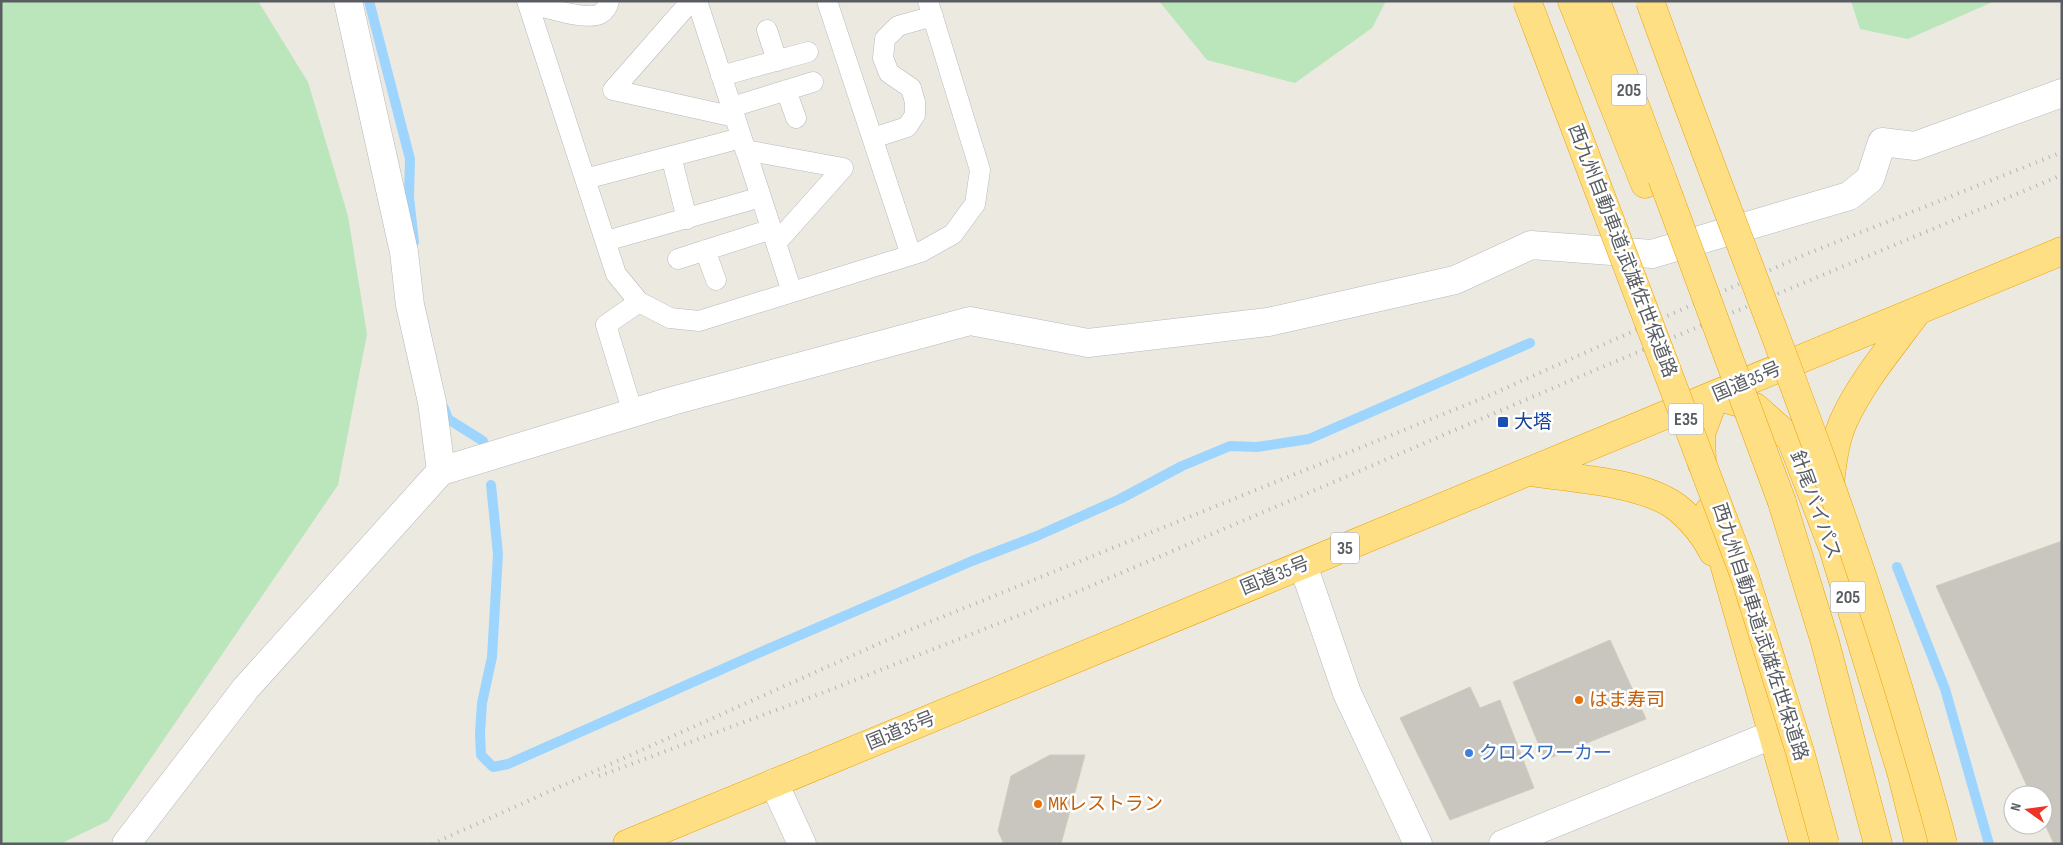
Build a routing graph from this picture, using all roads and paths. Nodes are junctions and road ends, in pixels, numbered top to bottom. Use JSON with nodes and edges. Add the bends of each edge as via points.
{"nodes":[{"id":1,"x":348,"y":1,"type":"edge"},
{"id":2,"x":609,"y":1,"type":"edge"},
{"id":3,"x":691,"y":1,"type":"edge"},
{"id":4,"x":697,"y":1,"type":"edge"},
{"id":5,"x":828,"y":1,"type":"edge"},
{"id":6,"x":1527,"y":1,"type":"edge"},
{"id":7,"x":1572,"y":1,"type":"edge"},
{"id":8,"x":1596,"y":1,"type":"edge"},
{"id":9,"x":1650,"y":1,"type":"edge"},
{"id":10,"x":528,"y":2,"type":"edge"},
{"id":11,"x":930,"y":9,"type":"edge"},
{"id":12,"x":766,"y":30,"type":"dead end"},
{"id":13,"x":808,"y":52,"type":"dead end"},
{"id":14,"x":777,"y":61,"type":"junction"},
{"id":15,"x":721,"y":76,"type":"junction"},
{"id":16,"x":813,"y":82,"type":"dead end"},
{"id":17,"x":786,"y":90,"type":"junction"},
{"id":18,"x":2062,"y":93,"type":"edge"},
{"id":19,"x":733,"y":112,"type":"junction"},
{"id":20,"x":796,"y":118,"type":"dead end"},
{"id":21,"x":873,"y":138,"type":"junction"},
{"id":22,"x":743,"y":144,"type":"junction"},
{"id":23,"x":671,"y":156,"type":"junction"},
{"id":24,"x":585,"y":179,"type":"junction"},
{"id":25,"x":1654,"y":181,"type":"junction"},
{"id":26,"x":761,"y":198,"type":"junction"},
{"id":27,"x":687,"y":218,"type":"junction"},
{"id":28,"x":774,"y":236,"type":"junction"},
{"id":29,"x":606,"y":241,"type":"junction"},
{"id":30,"x":705,"y":250,"type":"junction"},
{"id":31,"x":2062,"y":251,"type":"edge"},
{"id":32,"x":912,"y":255,"type":"junction"},
{"id":33,"x":678,"y":259,"type":"dead end"},
{"id":34,"x":716,"y":280,"type":"dead end"},
{"id":35,"x":792,"y":292,"type":"junction"},
{"id":36,"x":639,"y":302,"type":"junction"},
{"id":37,"x":1917,"y":312,"type":"junction"},
{"id":38,"x":1715,"y":396,"type":"junction"},
{"id":39,"x":633,"y":413,"type":"junction"},
{"id":40,"x":441,"y":471,"type":"junction"},
{"id":41,"x":1529,"y":472,"type":"junction"},
{"id":42,"x":1772,"y":503,"type":"junction"},
{"id":43,"x":1833,"y":548,"type":"junction"},
{"id":44,"x":1303,"y":565,"type":"junction"},
{"id":45,"x":1729,"y":582,"type":"junction"},
{"id":46,"x":1774,"y":734,"type":"junction"},
{"id":47,"x":774,"y":783,"type":"junction"},
{"id":48,"x":126,"y":844,"type":"edge"},
{"id":49,"x":627,"y":844,"type":"edge"},
{"id":50,"x":802,"y":844,"type":"edge"},
{"id":51,"x":1418,"y":844,"type":"edge"},
{"id":52,"x":1503,"y":844,"type":"edge"},
{"id":53,"x":1804,"y":844,"type":"edge"},
{"id":54,"x":1825,"y":844,"type":"edge"},
{"id":55,"x":1858,"y":844,"type":"edge"},
{"id":56,"x":1878,"y":844,"type":"edge"},
{"id":57,"x":1920,"y":844,"type":"edge"},
{"id":58,"x":1943,"y":844,"type":"edge"}],
"edges":[{"from":1,"to":40,"type":"street","via":[[404,252],[410,305],[432,402]]},
{"from":2,"to":10,"type":"lane","via":[[600,14],[587,16]]},
{"from":3,"to":19,"type":"lane","via":[[613,90]]},
{"from":4,"to":15,"type":"lane"},
{"from":5,"to":21,"type":"lane"},
{"from":6,"to":54,"type":"highway","name":"西九州自動車道;武雄佐世保道路","number":"E35","bridge":true,"via":[[1744,574]]},
{"from":7,"to":25,"type":"highway"},
{"from":8,"to":25,"type":"highway","number":"205"},
{"from":9,"to":58,"type":"highway","bridge":true,"via":[[1703,150],[1832,488],[1886,647]]},
{"from":10,"to":24,"type":"lane"},
{"from":11,"to":21,"type":"lane","via":[[898,26],[885,39],[883,58],[889,73],[911,88],[915,115],[907,127]]},
{"from":11,"to":32,"type":"lane","via":[[980,170],[975,204],[953,234]]},
{"from":12,"to":14,"type":"lane"},
{"from":13,"to":14,"type":"lane"},
{"from":14,"to":15,"type":"lane"},
{"from":15,"to":19,"type":"lane"},
{"from":16,"to":17,"type":"lane"},
{"from":17,"to":19,"type":"lane"},
{"from":17,"to":20,"type":"lane"},
{"from":18,"to":39,"type":"street","via":[[1916,146],[1882,142],[1870,179],[1849,196],[1652,254],[1531,245],[1454,280],[1268,322],[1088,343],[970,321]]},
{"from":19,"to":22,"type":"lane"},
{"from":21,"to":32,"type":"lane"},
{"from":22,"to":23,"type":"lane"},
{"from":22,"to":26,"type":"lane"},
{"from":22,"to":28,"type":"lane","via":[[843,168]]},
{"from":23,"to":24,"type":"lane"},
{"from":23,"to":27,"type":"lane"},
{"from":24,"to":29,"type":"lane"},
{"from":25,"to":42,"type":"highway","number":"205","bridge":true},
{"from":26,"to":27,"type":"lane"},
{"from":26,"to":28,"type":"lane"},
{"from":27,"to":29,"type":"lane"},
{"from":28,"to":30,"type":"lane"},
{"from":28,"to":35,"type":"lane"},
{"from":29,"to":36,"type":"lane","via":[[616,274]]},
{"from":30,"to":33,"type":"lane"},
{"from":30,"to":34,"type":"lane"},
{"from":31,"to":37,"type":"highway","name":"国道35号","number":"35"},
{"from":32,"to":35,"type":"lane"},
{"from":35,"to":36,"type":"lane","via":[[699,321],[670,318]]},
{"from":36,"to":39,"type":"lane","via":[[606,325]]},
{"from":37,"to":38,"type":"highway","name":"国道35号","number":"35"},
{"from":37,"to":43,"type":"highway","via":[[1864,384],[1844,420],[1833,457],[1828,498]]},
{"from":38,"to":41,"type":"highway","name":"国道35号","number":"35"},
{"from":38,"to":43,"type":"highway","name":"針尾バイパス","number":"205","via":[[1755,407],[1791,439]]},
{"from":38,"to":45,"type":"highway","via":[[1702,434],[1702,486]]},
{"from":39,"to":40,"type":"street"},
{"from":40,"to":48,"type":"street","via":[[246,688]]},
{"from":41,"to":44,"type":"highway","name":"国道35号","number":"35"},
{"from":41,"to":45,"type":"highway","via":[[1648,492],[1679,509],[1704,535]]},
{"from":42,"to":55,"type":"highway"},
{"from":42,"to":56,"type":"highway","number":"205","via":[[1826,642]]},
{"from":43,"to":57,"type":"highway","name":"針尾バイパス","number":"205"},
{"from":44,"to":47,"type":"highway","name":"国道35号","number":"35"},
{"from":44,"to":51,"type":"street","via":[[1347,693]]},
{"from":45,"to":46,"type":"highway"},
{"from":46,"to":52,"type":"street"},
{"from":46,"to":53,"type":"highway"},
{"from":47,"to":49,"type":"highway","name":"国道35号","number":"35"},
{"from":47,"to":50,"type":"street"}]}
